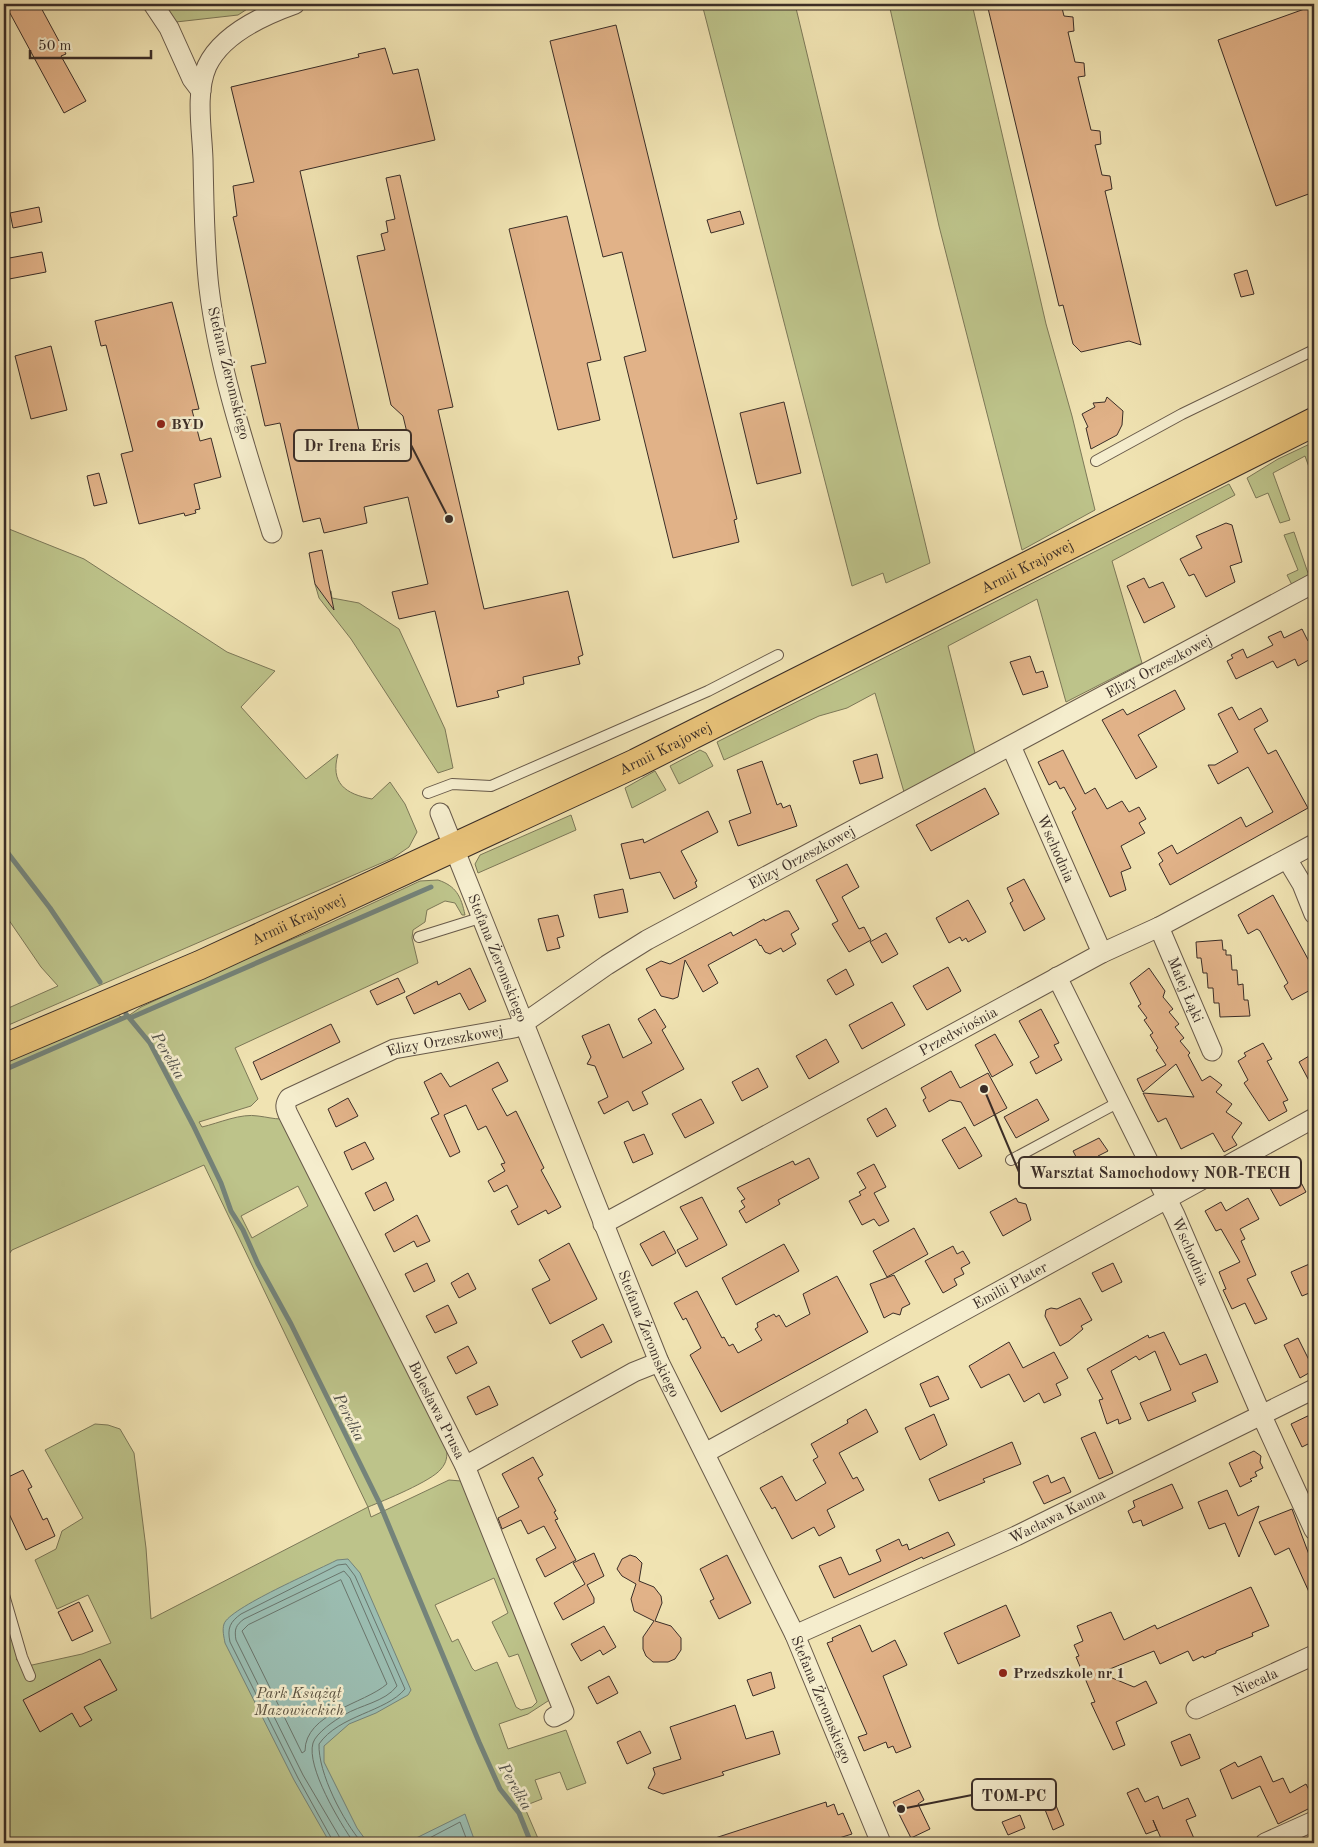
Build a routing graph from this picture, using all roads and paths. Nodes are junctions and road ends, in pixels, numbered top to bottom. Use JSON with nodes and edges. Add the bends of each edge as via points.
{"nodes":[{"id":1,"x":153,"y":4,"type":"edge"},
{"id":2,"x":295,"y":4,"type":"edge"},
{"id":3,"x":201,"y":91,"type":"junction"},
{"id":4,"x":1314,"y":350,"type":"edge"},
{"id":5,"x":1314,"y":422,"type":"edge"},
{"id":6,"x":1096,"y":461,"type":"dead end"},
{"id":7,"x":272,"y":533,"type":"dead end"},
{"id":8,"x":1314,"y":583,"type":"edge"},
{"id":9,"x":778,"y":655,"type":"dead end"},
{"id":10,"x":1011,"y":746,"type":"junction"},
{"id":11,"x":428,"y":793,"type":"dead end"},
{"id":12,"x":440,"y":813,"type":"dead end"},
{"id":13,"x":1314,"y":844,"type":"edge"},
{"id":14,"x":454,"y":848,"type":"junction"},
{"id":15,"x":1287,"y":859,"type":"junction"},
{"id":16,"x":1314,"y":914,"type":"edge"},
{"id":17,"x":483,"y":917,"type":"junction"},
{"id":18,"x":1159,"y":927,"type":"junction"},
{"id":19,"x":419,"y":937,"type":"dead end"},
{"id":20,"x":1102,"y":953,"type":"junction"},
{"id":21,"x":1058,"y":977,"type":"junction"},
{"id":22,"x":524,"y":1023,"type":"junction"},
{"id":23,"x":4,"y":1048,"type":"edge"},
{"id":24,"x":1212,"y":1051,"type":"dead end"},
{"id":25,"x":1119,"y":1102,"type":"junction"},
{"id":26,"x":285,"y":1106,"type":"joint"},
{"id":27,"x":1314,"y":1118,"type":"edge"},
{"id":28,"x":1011,"y":1160,"type":"dead end"},
{"id":29,"x":1168,"y":1199,"type":"junction"},
{"id":30,"x":603,"y":1224,"type":"junction"},
{"id":31,"x":659,"y":1362,"type":"junction"},
{"id":32,"x":1314,"y":1389,"type":"edge"},
{"id":33,"x":1261,"y":1414,"type":"junction"},
{"id":34,"x":705,"y":1453,"type":"junction"},
{"id":35,"x":465,"y":1466,"type":"junction"},
{"id":36,"x":1314,"y":1530,"type":"edge"},
{"id":37,"x":4,"y":1595,"type":"edge"},
{"id":38,"x":795,"y":1635,"type":"junction"},
{"id":39,"x":1314,"y":1655,"type":"edge"},
{"id":40,"x":30,"y":1676,"type":"dead end"},
{"id":41,"x":1196,"y":1709,"type":"dead end"},
{"id":42,"x":554,"y":1717,"type":"dead end"},
{"id":43,"x":1314,"y":1821,"type":"edge"},
{"id":44,"x":881,"y":1843,"type":"edge"},
{"id":45,"x":1265,"y":1843,"type":"edge"}],
"edges":[{"from":1,"to":3,"type":"street"},
{"from":2,"to":3,"type":"street","name":"Stefana Żeromskiego","via":[[263,16],[228,40],[208,64]]},
{"from":3,"to":7,"type":"street","name":"Stefana Żeromskiego","via":[[204,239],[212,307],[227,379]]},
{"from":4,"to":6,"type":"lane","via":[[1182,414]]},
{"from":5,"to":14,"type":"main road","name":"Armii Krajowej","via":[[743,710]]},
{"from":8,"to":10,"type":"street","name":"Elizy Orzeszkowej"},
{"from":9,"to":11,"type":"lane","via":[[708,691],[492,786],[452,784]]},
{"from":10,"to":20,"type":"street","name":"Wschodnia"},
{"from":10,"to":22,"type":"street","name":"Elizy Orzeszkowej","via":[[647,940]]},
{"from":12,"to":14,"type":"street","name":"Stefana Żeromskiego"},
{"from":13,"to":15,"type":"street","name":"Przedwiośnia"},
{"from":14,"to":17,"type":"street","name":"Stefana Żeromskiego"},
{"from":14,"to":23,"type":"main road","name":"Armii Krajowej","via":[[200,965]]},
{"from":15,"to":16,"type":"street"},
{"from":15,"to":18,"type":"street","name":"Przedwiośnia"},
{"from":17,"to":19,"type":"lane"},
{"from":17,"to":22,"type":"street","name":"Stefana Żeromskiego"},
{"from":18,"to":20,"type":"street","name":"Przedwiośnia"},
{"from":18,"to":24,"type":"street","name":"Małej Łąki"},
{"from":20,"to":21,"type":"street","name":"Przedwiośnia"},
{"from":21,"to":25,"type":"street","name":"Wschodnia"},
{"from":21,"to":30,"type":"street","name":"Przedwiośnia"},
{"from":22,"to":26,"type":"street","name":"Elizy Orzeszkowej","via":[[514,1028],[394,1049],[290,1098]]},
{"from":22,"to":30,"type":"street","name":"Stefana Żeromskiego"},
{"from":25,"to":28,"type":"lane"},
{"from":25,"to":29,"type":"street","name":"Wschodnia"},
{"from":26,"to":35,"type":"street","name":"Bolesława Prusa"},
{"from":27,"to":29,"type":"street","name":"Emilii Plater"},
{"from":29,"to":33,"type":"street","name":"Wschodnia"},
{"from":29,"to":34,"type":"street","name":"Emilii Plater"},
{"from":30,"to":31,"type":"street","name":"Stefana Żeromskiego"},
{"from":31,"to":34,"type":"street","name":"Stefana Żeromskiego"},
{"from":31,"to":35,"type":"street","via":[[634,1372]]},
{"from":32,"to":33,"type":"street","name":"Wacława Kauna"},
{"from":33,"to":36,"type":"street","name":"Wschodnia"},
{"from":33,"to":38,"type":"street","name":"Wacława Kauna","via":[[1016,1536]]},
{"from":34,"to":38,"type":"street","name":"Stefana Żeromskiego"},
{"from":35,"to":42,"type":"street","name":"Bolesława Prusa","via":[[564,1712]]},
{"from":37,"to":40,"type":"lane"},
{"from":38,"to":44,"type":"street","name":"Stefana Żeromskiego"},
{"from":39,"to":41,"type":"street","name":"Niecała"},
{"from":43,"to":45,"type":"street"}]}
